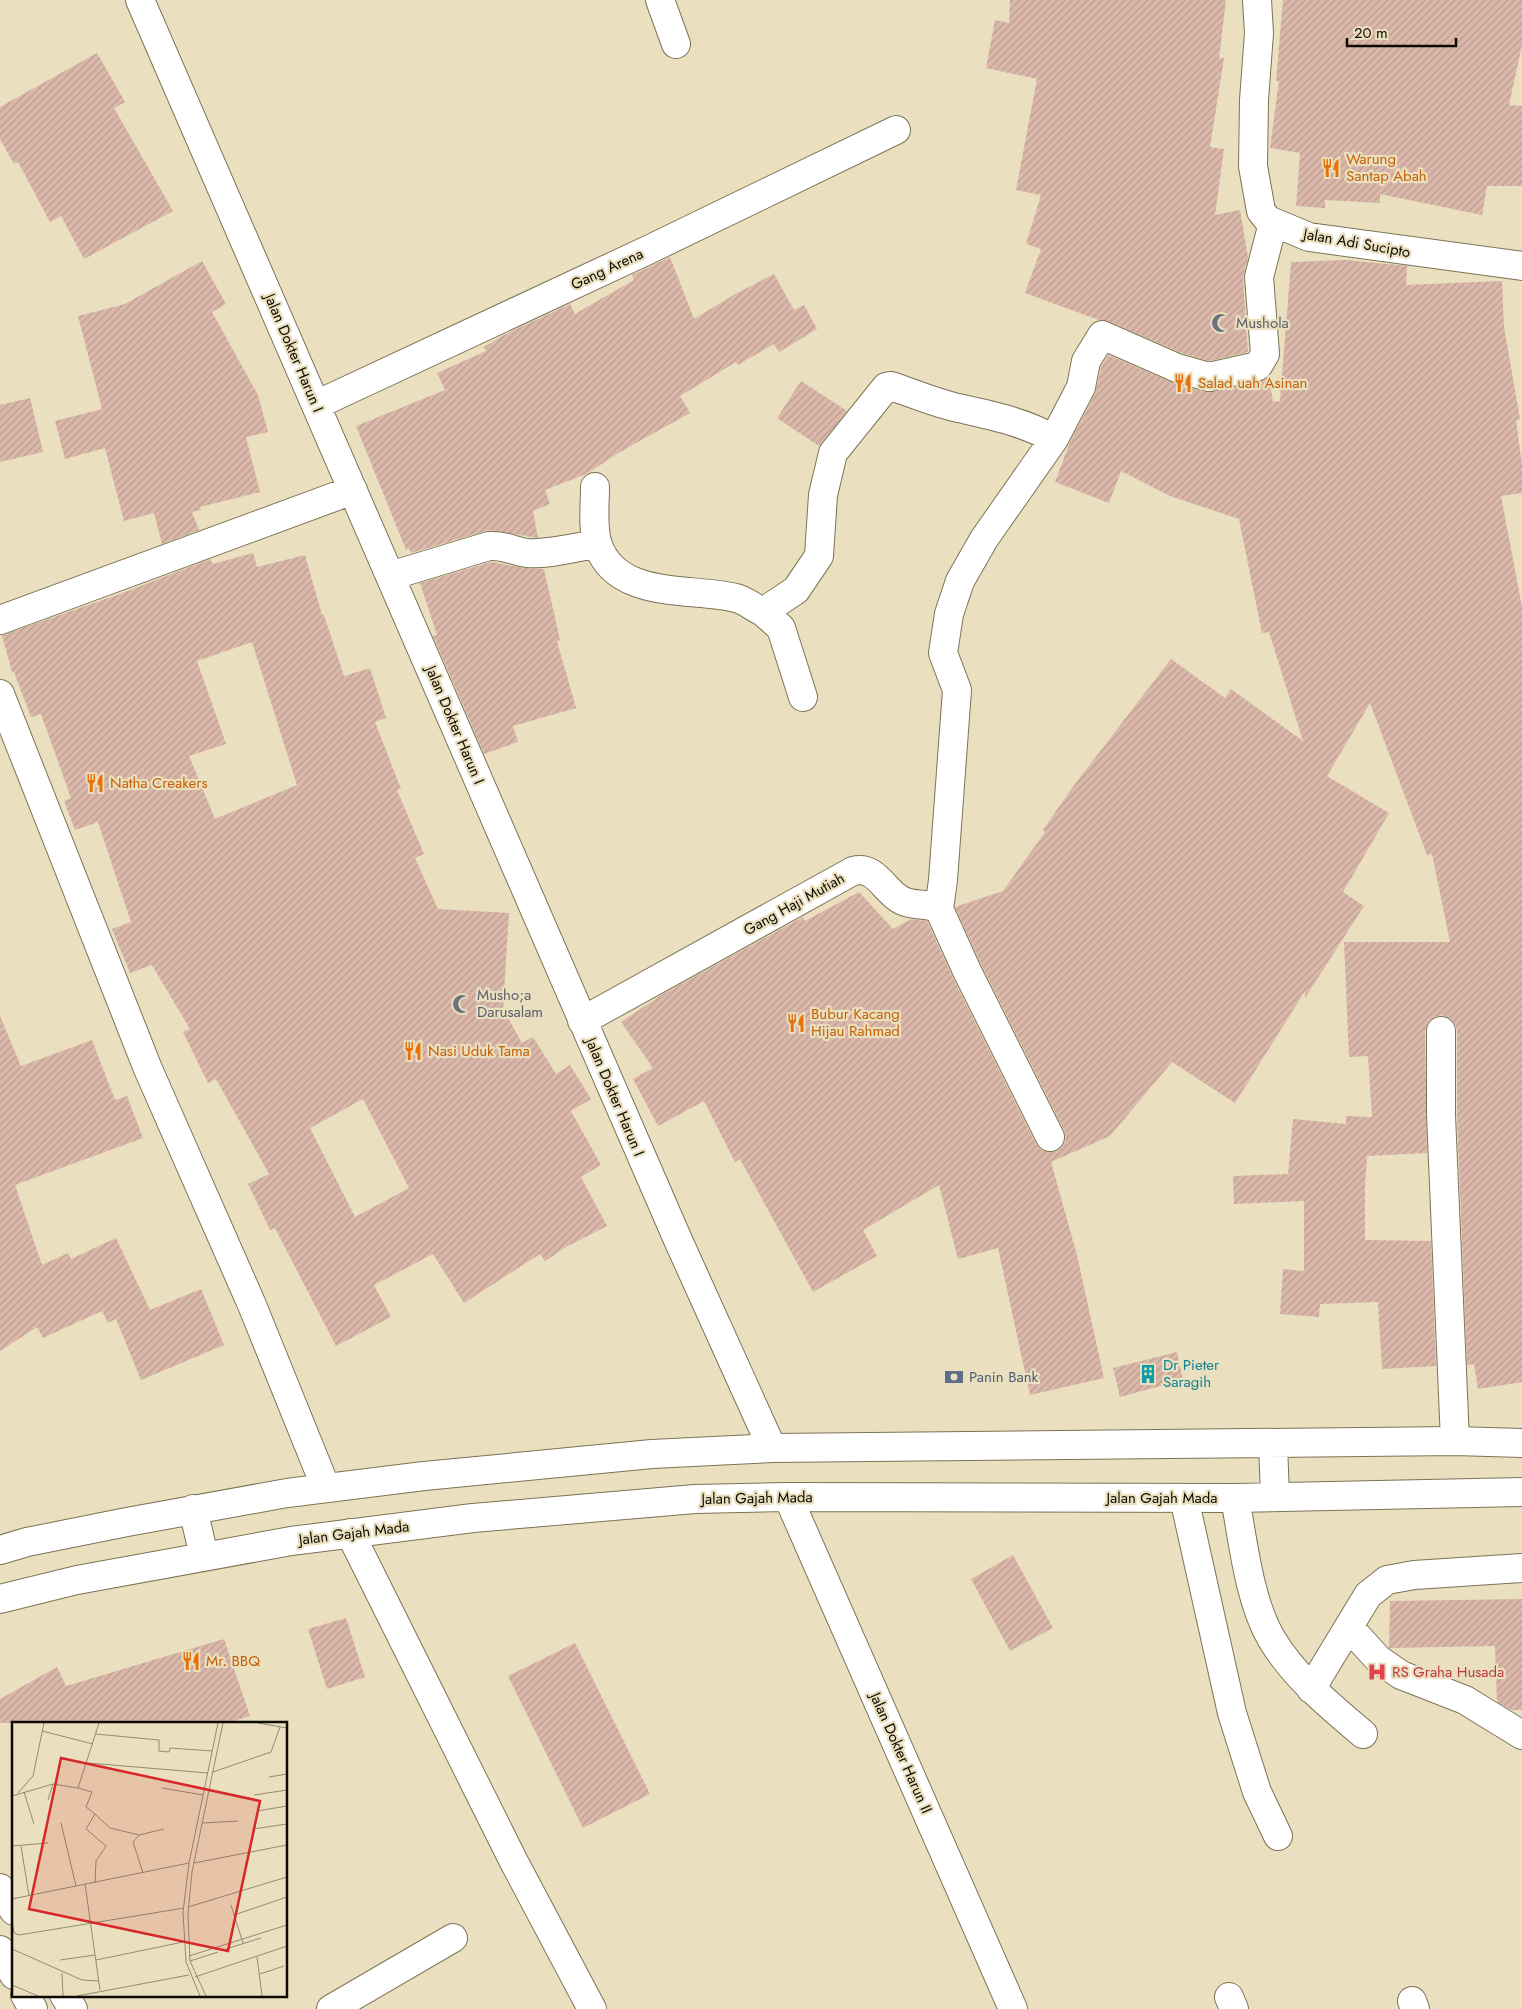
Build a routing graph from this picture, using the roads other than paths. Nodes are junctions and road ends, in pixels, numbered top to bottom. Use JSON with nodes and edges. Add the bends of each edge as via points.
{"nodes":[{"id":1,"x":140,"y":0,"type":"edge"},
{"id":2,"x":660,"y":0,"type":"edge"},
{"id":3,"x":1257,"y":0,"type":"edge"},
{"id":4,"x":676,"y":44,"type":"dead end"},
{"id":5,"x":896,"y":130,"type":"dead end"},
{"id":6,"x":1273,"y":223,"type":"junction"},
{"id":7,"x":1522,"y":266,"type":"edge"},
{"id":8,"x":316,"y":405,"type":"junction"},
{"id":9,"x":1054,"y":439,"type":"junction"},
{"id":10,"x":595,"y":488,"type":"dead end"},
{"id":11,"x":353,"y":490,"type":"junction"},
{"id":12,"x":597,"y":544,"type":"junction"},
{"id":13,"x":390,"y":576,"type":"junction"},
{"id":14,"x":763,"y":612,"type":"junction"},
{"id":15,"x":0,"y":620,"type":"edge"},
{"id":16,"x":0,"y":694,"type":"edge"},
{"id":17,"x":803,"y":697,"type":"dead end"},
{"id":18,"x":939,"y":908,"type":"junction"},
{"id":19,"x":582,"y":1020,"type":"junction"},
{"id":20,"x":1441,"y":1031,"type":"dead end"},
{"id":21,"x":1050,"y":1137,"type":"dead end"},
{"id":22,"x":1455,"y":1441,"type":"junction"},
{"id":23,"x":1522,"y":1442,"type":"edge"},
{"id":24,"x":1273,"y":1444,"type":"junction"},
{"id":25,"x":772,"y":1448,"type":"junction"},
{"id":26,"x":326,"y":1488,"type":"junction"},
{"id":27,"x":1522,"y":1492,"type":"edge"},
{"id":28,"x":788,"y":1497,"type":"junction"},
{"id":29,"x":1275,"y":1497,"type":"junction"},
{"id":30,"x":1184,"y":1498,"type":"junction"},
{"id":31,"x":1235,"y":1498,"type":"junction"},
{"id":32,"x":193,"y":1509,"type":"junction"},
{"id":33,"x":350,"y":1533,"type":"junction"},
{"id":34,"x":0,"y":1550,"type":"edge"},
{"id":35,"x":204,"y":1556,"type":"junction"},
{"id":36,"x":1522,"y":1568,"type":"edge"},
{"id":37,"x":0,"y":1599,"type":"edge"},
{"id":38,"x":1349,"y":1627,"type":"junction"},
{"id":39,"x":1311,"y":1689,"type":"junction"},
{"id":40,"x":1364,"y":1734,"type":"dead end"},
{"id":41,"x":1522,"y":1735,"type":"edge"},
{"id":42,"x":1278,"y":1836,"type":"dead end"},
{"id":43,"x":0,"y":1888,"type":"edge"},
{"id":44,"x":12,"y":1908,"type":"edge"},
{"id":45,"x":453,"y":1938,"type":"dead end"},
{"id":46,"x":0,"y":1950,"type":"edge"},
{"id":47,"x":12,"y":1971,"type":"edge"},
{"id":48,"x":26,"y":1996,"type":"edge"},
{"id":49,"x":65,"y":1996,"type":"edge"},
{"id":50,"x":371,"y":1999,"type":"edge"},
{"id":51,"x":33,"y":2009,"type":"edge"},
{"id":52,"x":73,"y":2009,"type":"edge"},
{"id":53,"x":330,"y":2009,"type":"edge"},
{"id":54,"x":592,"y":2009,"type":"edge"},
{"id":55,"x":1013,"y":2009,"type":"edge"}],
"edges":[{"from":1,"to":8,"type":"street","name":"Jalan Dokter Harun I"},
{"from":2,"to":4,"type":"street"},
{"from":3,"to":6,"type":"street","via":[[1259,32],[1253,166],[1261,211]]},
{"from":5,"to":8,"type":"street","name":"Gang Arena"},
{"from":6,"to":7,"type":"street","name":"Jalan Adi Sucipto","via":[[1309,237]]},
{"from":6,"to":9,"type":"street","via":[[1259,277],[1265,354],[1258,366],[1209,377],[1177,368],[1102,335],[1086,361],[1081,387]]},
{"from":8,"to":11,"type":"street","name":"Jalan Dokter Harun I"},
{"from":9,"to":14,"type":"street","via":[[1002,417],[952,407],[886,387],[833,453],[822,495],[819,556],[796,590]]},
{"from":9,"to":18,"type":"street","via":[[984,539],[960,581],[949,614],[943,653],[957,690]]},
{"from":10,"to":12,"type":"street"},
{"from":11,"to":13,"type":"street","name":"Jalan Dokter Harun I"},
{"from":11,"to":15,"type":"street"},
{"from":12,"to":13,"type":"street","via":[[535,553],[500,545],[489,546]]},
{"from":12,"to":14,"type":"street","via":[[607,562],[629,579],[652,587],[737,598]]},
{"from":13,"to":19,"type":"street","name":"Jalan Dokter Harun I"},
{"from":14,"to":17,"type":"street","via":[[781,628]]},
{"from":16,"to":26,"type":"street","via":[[148,1069],[252,1305]]},
{"from":18,"to":19,"type":"street","name":"Gang Haji Mutiah","via":[[900,900],[871,872],[853,871]]},
{"from":18,"to":21,"type":"street","via":[[967,972]]},
{"from":19,"to":25,"type":"street","name":"Jalan Dokter Harun I"},
{"from":20,"to":22,"type":"street","via":[[1441,1115]]},
{"from":22,"to":23,"type":"street"},
{"from":22,"to":24,"type":"street"},
{"from":24,"to":25,"type":"street"},
{"from":24,"to":29,"type":"street"},
{"from":25,"to":26,"type":"street","via":[[537,1464]]},
{"from":26,"to":32,"type":"street"},
{"from":27,"to":29,"type":"street","name":"Jalan Gajah Mada"},
{"from":28,"to":30,"type":"street","name":"Jalan Gajah Mada"},
{"from":28,"to":33,"type":"street","name":"Jalan Gajah Mada","via":[[695,1499],[586,1507]]},
{"from":28,"to":55,"type":"street","name":"Jalan Dokter Harun II"},
{"from":29,"to":31,"type":"street","name":"Jalan Gajah Mada"},
{"from":30,"to":31,"type":"street","name":"Jalan Gajah Mada"},
{"from":30,"to":42,"type":"street","via":[[1232,1713],[1256,1792]]},
{"from":31,"to":39,"type":"street","via":[[1256,1601],[1271,1638]]},
{"from":32,"to":34,"type":"street"},
{"from":32,"to":35,"type":"street"},
{"from":33,"to":35,"type":"street","name":"Jalan Gajah Mada"},
{"from":33,"to":54,"type":"street","via":[[513,1860]]},
{"from":35,"to":37,"type":"street","name":"Jalan Gajah Mada","via":[[77,1580]]},
{"from":36,"to":38,"type":"street","via":[[1414,1575],[1387,1580],[1368,1595]]},
{"from":38,"to":39,"type":"street"},
{"from":38,"to":41,"type":"street","via":[[1378,1659],[1401,1675],[1465,1700]]},
{"from":39,"to":40,"type":"street"},
{"from":43,"to":44,"type":"street"},
{"from":45,"to":50,"type":"street"},
{"from":46,"to":47,"type":"street"},
{"from":48,"to":51,"type":"street"},
{"from":49,"to":52,"type":"street"},
{"from":50,"to":53,"type":"street"}]}
